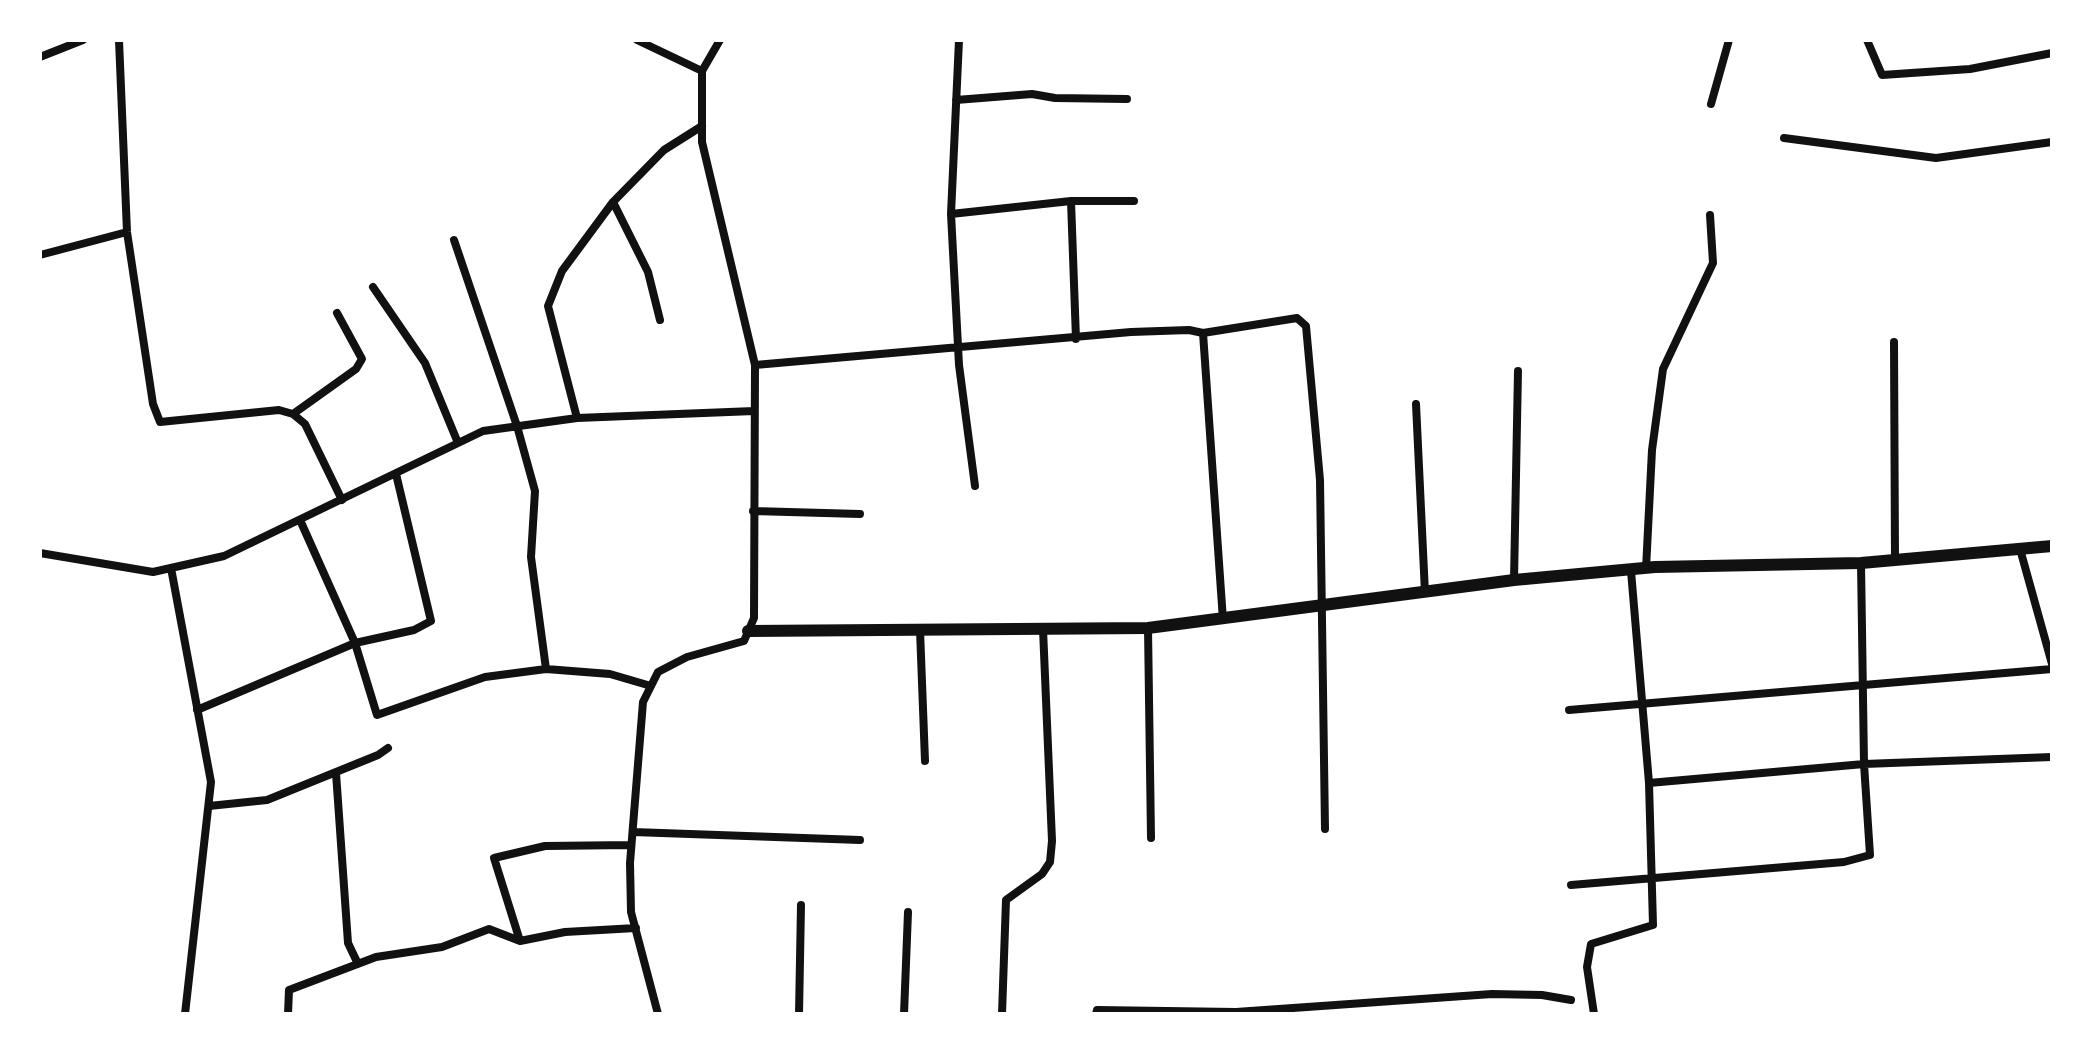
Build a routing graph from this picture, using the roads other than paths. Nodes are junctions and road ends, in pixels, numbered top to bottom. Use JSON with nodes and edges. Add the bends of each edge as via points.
{"nodes":[{"id":1,"x":83,"y":40,"type":"edge"},
{"id":2,"x":119,"y":40,"type":"edge"},
{"id":3,"x":637,"y":40,"type":"edge"},
{"id":4,"x":720,"y":40,"type":"edge"},
{"id":5,"x":959,"y":40,"type":"edge"},
{"id":6,"x":1729,"y":40,"type":"edge"},
{"id":7,"x":1867,"y":40,"type":"edge"},
{"id":8,"x":2052,"y":53,"type":"edge"},
{"id":9,"x":40,"y":57,"type":"edge"},
{"id":10,"x":702,"y":71,"type":"junction"},
{"id":11,"x":1127,"y":99,"type":"dead end"},
{"id":12,"x":956,"y":100,"type":"junction"},
{"id":13,"x":1711,"y":104,"type":"dead end"},
{"id":14,"x":702,"y":126,"type":"junction"},
{"id":15,"x":1784,"y":138,"type":"dead end"},
{"id":16,"x":2052,"y":142,"type":"edge"},
{"id":17,"x":1071,"y":201,"type":"junction"},
{"id":18,"x":1134,"y":201,"type":"dead end"},
{"id":19,"x":613,"y":202,"type":"junction"},
{"id":20,"x":951,"y":214,"type":"junction"},
{"id":21,"x":1710,"y":215,"type":"dead end"},
{"id":22,"x":127,"y":232,"type":"junction"},
{"id":23,"x":454,"y":240,"type":"dead end"},
{"id":24,"x":40,"y":255,"type":"edge"},
{"id":25,"x":373,"y":287,"type":"dead end"},
{"id":26,"x":337,"y":313,"type":"dead end"},
{"id":27,"x":660,"y":320,"type":"dead end"},
{"id":28,"x":1203,"y":333,"type":"junction"},
{"id":29,"x":1076,"y":339,"type":"junction"},
{"id":30,"x":1894,"y":342,"type":"dead end"},
{"id":31,"x":959,"y":347,"type":"junction"},
{"id":32,"x":755,"y":365,"type":"junction"},
{"id":33,"x":1518,"y":371,"type":"dead end"},
{"id":34,"x":1416,"y":404,"type":"dead end"},
{"id":35,"x":754,"y":411,"type":"junction"},
{"id":36,"x":293,"y":414,"type":"junction"},
{"id":37,"x":577,"y":418,"type":"junction"},
{"id":38,"x":517,"y":426,"type":"junction"},
{"id":39,"x":458,"y":443,"type":"junction"},
{"id":40,"x":396,"y":474,"type":"junction"},
{"id":41,"x":975,"y":486,"type":"dead end"},
{"id":42,"x":342,"y":500,"type":"junction"},
{"id":43,"x":753,"y":511,"type":"junction"},
{"id":44,"x":860,"y":514,"type":"dead end"},
{"id":45,"x":300,"y":520,"type":"junction"},
{"id":46,"x":2052,"y":546,"type":"edge"},
{"id":47,"x":2020,"y":549,"type":"junction"},
{"id":48,"x":40,"y":553,"type":"edge"},
{"id":49,"x":1895,"y":560,"type":"junction"},
{"id":50,"x":1861,"y":563,"type":"junction"},
{"id":51,"x":171,"y":568,"type":"junction"},
{"id":52,"x":1646,"y":569,"type":"junction"},
{"id":53,"x":1631,"y":571,"type":"junction"},
{"id":54,"x":1514,"y":580,"type":"junction"},
{"id":55,"x":1425,"y":593,"type":"junction"},
{"id":56,"x":1323,"y":608,"type":"junction"},
{"id":57,"x":1223,"y":620,"type":"junction"},
{"id":58,"x":1148,"y":628,"type":"junction"},
{"id":59,"x":1043,"y":629,"type":"junction"},
{"id":60,"x":920,"y":630,"type":"junction"},
{"id":61,"x":748,"y":631,"type":"junction"},
{"id":62,"x":355,"y":643,"type":"junction"},
{"id":63,"x":2052,"y":666,"type":"edge"},
{"id":64,"x":546,"y":669,"type":"junction"},
{"id":65,"x":1863,"y":685,"type":"junction"},
{"id":66,"x":651,"y":686,"type":"junction"},
{"id":67,"x":1643,"y":704,"type":"junction"},
{"id":68,"x":197,"y":710,"type":"junction"},
{"id":69,"x":1569,"y":710,"type":"dead end"},
{"id":70,"x":388,"y":748,"type":"dead end"},
{"id":71,"x":2052,"y":757,"type":"edge"},
{"id":72,"x":925,"y":761,"type":"dead end"},
{"id":73,"x":1864,"y":764,"type":"junction"},
{"id":74,"x":336,"y":773,"type":"junction"},
{"id":75,"x":1649,"y":783,"type":"junction"},
{"id":76,"x":209,"y":806,"type":"junction"},
{"id":77,"x":1325,"y":829,"type":"dead end"},
{"id":78,"x":633,"y":832,"type":"junction"},
{"id":79,"x":1151,"y":838,"type":"dead end"},
{"id":80,"x":860,"y":840,"type":"dead end"},
{"id":81,"x":631,"y":845,"type":"junction"},
{"id":82,"x":1652,"y":878,"type":"junction"},
{"id":83,"x":1571,"y":885,"type":"dead end"},
{"id":84,"x":801,"y":905,"type":"dead end"},
{"id":85,"x":908,"y":912,"type":"dead end"},
{"id":86,"x":636,"y":928,"type":"junction"},
{"id":87,"x":520,"y":941,"type":"junction"},
{"id":88,"x":358,"y":964,"type":"junction"},
{"id":89,"x":1571,"y":1000,"type":"dead end"},
{"id":90,"x":1236,"y":1013,"type":"edge"},
{"id":91,"x":185,"y":1014,"type":"edge"},
{"id":92,"x":288,"y":1014,"type":"edge"},
{"id":93,"x":658,"y":1014,"type":"edge"},
{"id":94,"x":799,"y":1014,"type":"edge"},
{"id":95,"x":904,"y":1014,"type":"edge"},
{"id":96,"x":1002,"y":1014,"type":"edge"},
{"id":97,"x":1096,"y":1014,"type":"edge"},
{"id":98,"x":1594,"y":1014,"type":"edge"}],
"edges":[{"from":1,"to":9,"type":"street"},
{"from":2,"to":22,"type":"street"},
{"from":3,"to":10,"type":"street"},
{"from":4,"to":10,"type":"street"},
{"from":5,"to":12,"type":"street"},
{"from":6,"to":13,"type":"street"},
{"from":7,"to":8,"type":"street","via":[[1882,75],[1970,69]]},
{"from":10,"to":14,"type":"street"},
{"from":11,"to":12,"type":"street","via":[[1032,94]]},
{"from":12,"to":20,"type":"street"},
{"from":14,"to":19,"type":"street","via":[[664,150]]},
{"from":14,"to":32,"type":"street"},
{"from":15,"to":16,"type":"street","via":[[1936,158]]},
{"from":17,"to":18,"type":"street"},
{"from":17,"to":20,"type":"street"},
{"from":17,"to":29,"type":"street"},
{"from":19,"to":27,"type":"street","via":[[648,272]]},
{"from":19,"to":37,"type":"street","via":[[562,271],[548,306]]},
{"from":20,"to":31,"type":"street"},
{"from":21,"to":52,"type":"street","via":[[1713,263],[1663,369],[1652,450]]},
{"from":22,"to":24,"type":"street"},
{"from":22,"to":36,"type":"street","via":[[160,422],[279,410]]},
{"from":23,"to":38,"type":"street"},
{"from":25,"to":39,"type":"street","via":[[425,363]]},
{"from":26,"to":36,"type":"street","via":[[362,359],[356,369]]},
{"from":28,"to":29,"type":"street","via":[[1174,330]]},
{"from":28,"to":56,"type":"street","via":[[1297,318],[1306,326],[1320,480]]},
{"from":28,"to":57,"type":"street"},
{"from":29,"to":31,"type":"street"},
{"from":30,"to":49,"type":"street"},
{"from":31,"to":32,"type":"street"},
{"from":31,"to":41,"type":"street"},
{"from":32,"to":35,"type":"street"},
{"from":33,"to":54,"type":"street"},
{"from":34,"to":55,"type":"street"},
{"from":35,"to":37,"type":"street"},
{"from":35,"to":43,"type":"street"},
{"from":36,"to":42,"type":"street","via":[[305,424]]},
{"from":37,"to":38,"type":"street"},
{"from":38,"to":39,"type":"street","via":[[483,431]]},
{"from":38,"to":64,"type":"street","via":[[535,491],[531,557]]},
{"from":39,"to":40,"type":"street"},
{"from":40,"to":42,"type":"street"},
{"from":40,"to":62,"type":"street","via":[[431,621]]},
{"from":42,"to":45,"type":"street"},
{"from":43,"to":44,"type":"street"},
{"from":43,"to":61,"type":"street","via":[[754,618]]},
{"from":45,"to":51,"type":"street","via":[[224,556]]},
{"from":45,"to":62,"type":"street"},
{"from":46,"to":47,"type":"street"},
{"from":47,"to":49,"type":"street"},
{"from":47,"to":63,"type":"street"},
{"from":48,"to":51,"type":"street","via":[[153,572]]},
{"from":49,"to":50,"type":"street"},
{"from":50,"to":52,"type":"street"},
{"from":50,"to":65,"type":"street"},
{"from":51,"to":68,"type":"street"},
{"from":52,"to":53,"type":"street"},
{"from":53,"to":54,"type":"street"},
{"from":53,"to":67,"type":"street"},
{"from":54,"to":55,"type":"street"},
{"from":55,"to":56,"type":"street"},
{"from":56,"to":57,"type":"street"},
{"from":56,"to":77,"type":"street"},
{"from":57,"to":58,"type":"street"},
{"from":58,"to":59,"type":"street"},
{"from":58,"to":79,"type":"street"},
{"from":59,"to":60,"type":"street"},
{"from":59,"to":96,"type":"street","via":[[1050,862],[1006,900]]},
{"from":60,"to":61,"type":"street"},
{"from":60,"to":72,"type":"street"},
{"from":61,"to":66,"type":"street","via":[[744,641],[687,657],[658,672]]},
{"from":62,"to":64,"type":"street","via":[[377,715],[485,677]]},
{"from":62,"to":68,"type":"street"},
{"from":63,"to":65,"type":"street"},
{"from":64,"to":66,"type":"street","via":[[610,674]]},
{"from":65,"to":67,"type":"street"},
{"from":65,"to":73,"type":"street"},
{"from":66,"to":78,"type":"street","via":[[643,702]]},
{"from":67,"to":69,"type":"street"},
{"from":67,"to":75,"type":"street"},
{"from":68,"to":76,"type":"street","via":[[211,782]]},
{"from":70,"to":74,"type":"street"},
{"from":71,"to":73,"type":"street"},
{"from":73,"to":75,"type":"street"},
{"from":73,"to":82,"type":"street","via":[[1870,855],[1844,862]]},
{"from":74,"to":76,"type":"street","via":[[267,800]]},
{"from":74,"to":88,"type":"street","via":[[348,943]]},
{"from":75,"to":82,"type":"street"},
{"from":76,"to":91,"type":"street"},
{"from":78,"to":80,"type":"street"},
{"from":78,"to":81,"type":"street"},
{"from":81,"to":86,"type":"street","via":[[631,912]]},
{"from":81,"to":87,"type":"street","via":[[545,846],[494,858]]},
{"from":82,"to":83,"type":"street"},
{"from":82,"to":98,"type":"street","via":[[1653,925],[1591,944],[1587,967]]},
{"from":84,"to":94,"type":"street"},
{"from":85,"to":95,"type":"street"},
{"from":86,"to":87,"type":"street"},
{"from":86,"to":93,"type":"street"},
{"from":87,"to":88,"type":"street","via":[[489,929],[442,947]]},
{"from":88,"to":92,"type":"street","via":[[289,990]]},
{"from":89,"to":90,"type":"street","via":[[1492,994]]},
{"from":90,"to":97,"type":"street"}]}
